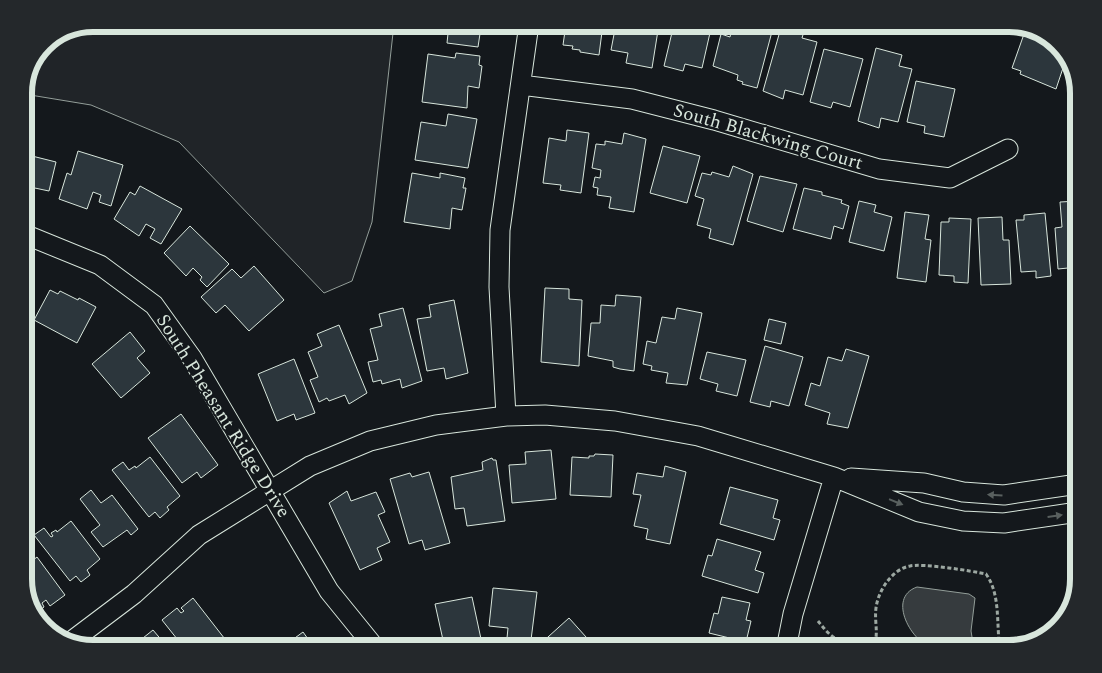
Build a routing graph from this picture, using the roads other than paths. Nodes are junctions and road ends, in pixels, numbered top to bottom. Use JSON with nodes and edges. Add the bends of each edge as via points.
{"nodes":[{"id":1,"x":528,"y":32,"type":"edge"},
{"id":2,"x":521,"y":85,"type":"junction"},
{"id":3,"x":1008,"y":149,"type":"dead end"},
{"id":4,"x":33,"y":238,"type":"edge"},
{"id":5,"x":506,"y":416,"type":"junction"},
{"id":6,"x":834,"y":477,"type":"junction"},
{"id":7,"x":1070,"y":485,"type":"edge"},
{"id":8,"x":269,"y":490,"type":"junction"},
{"id":9,"x":1070,"y":513,"type":"edge"},
{"id":10,"x":76,"y":638,"type":"edge"},
{"id":11,"x":369,"y":640,"type":"edge"},
{"id":12,"x":788,"y":640,"type":"edge"}],
"edges":[{"from":1,"to":2,"type":"street"},
{"from":2,"to":3,"type":"street","name":"South Blackwing Court","via":[[632,99],[879,169],[932,176],[950,178]]},
{"from":2,"to":5,"type":"street","via":[[500,230]]},
{"from":4,"to":8,"type":"street","name":"South Pheasant Ridge Drive","via":[[100,265],[154,305],[192,358]]},
{"from":5,"to":6,"type":"street","via":[[545,415],[615,421],[698,436]]},
{"from":5,"to":8,"type":"street","via":[[436,425],[370,441],[310,466]]},
{"from":7,"to":6,"type":"street","one_way":true,"via":[[1004,495],[963,492],[924,483]]},
{"from":6,"to":9,"type":"street","one_way":true,"via":[[919,512],[963,521],[1004,523]]},
{"from":6,"to":12,"type":"street"},
{"from":8,"to":10,"type":"street","via":[[199,535],[134,594]]},
{"from":8,"to":11,"type":"street","name":"South Pheasant Ridge Drive","via":[[329,591]]}]}
